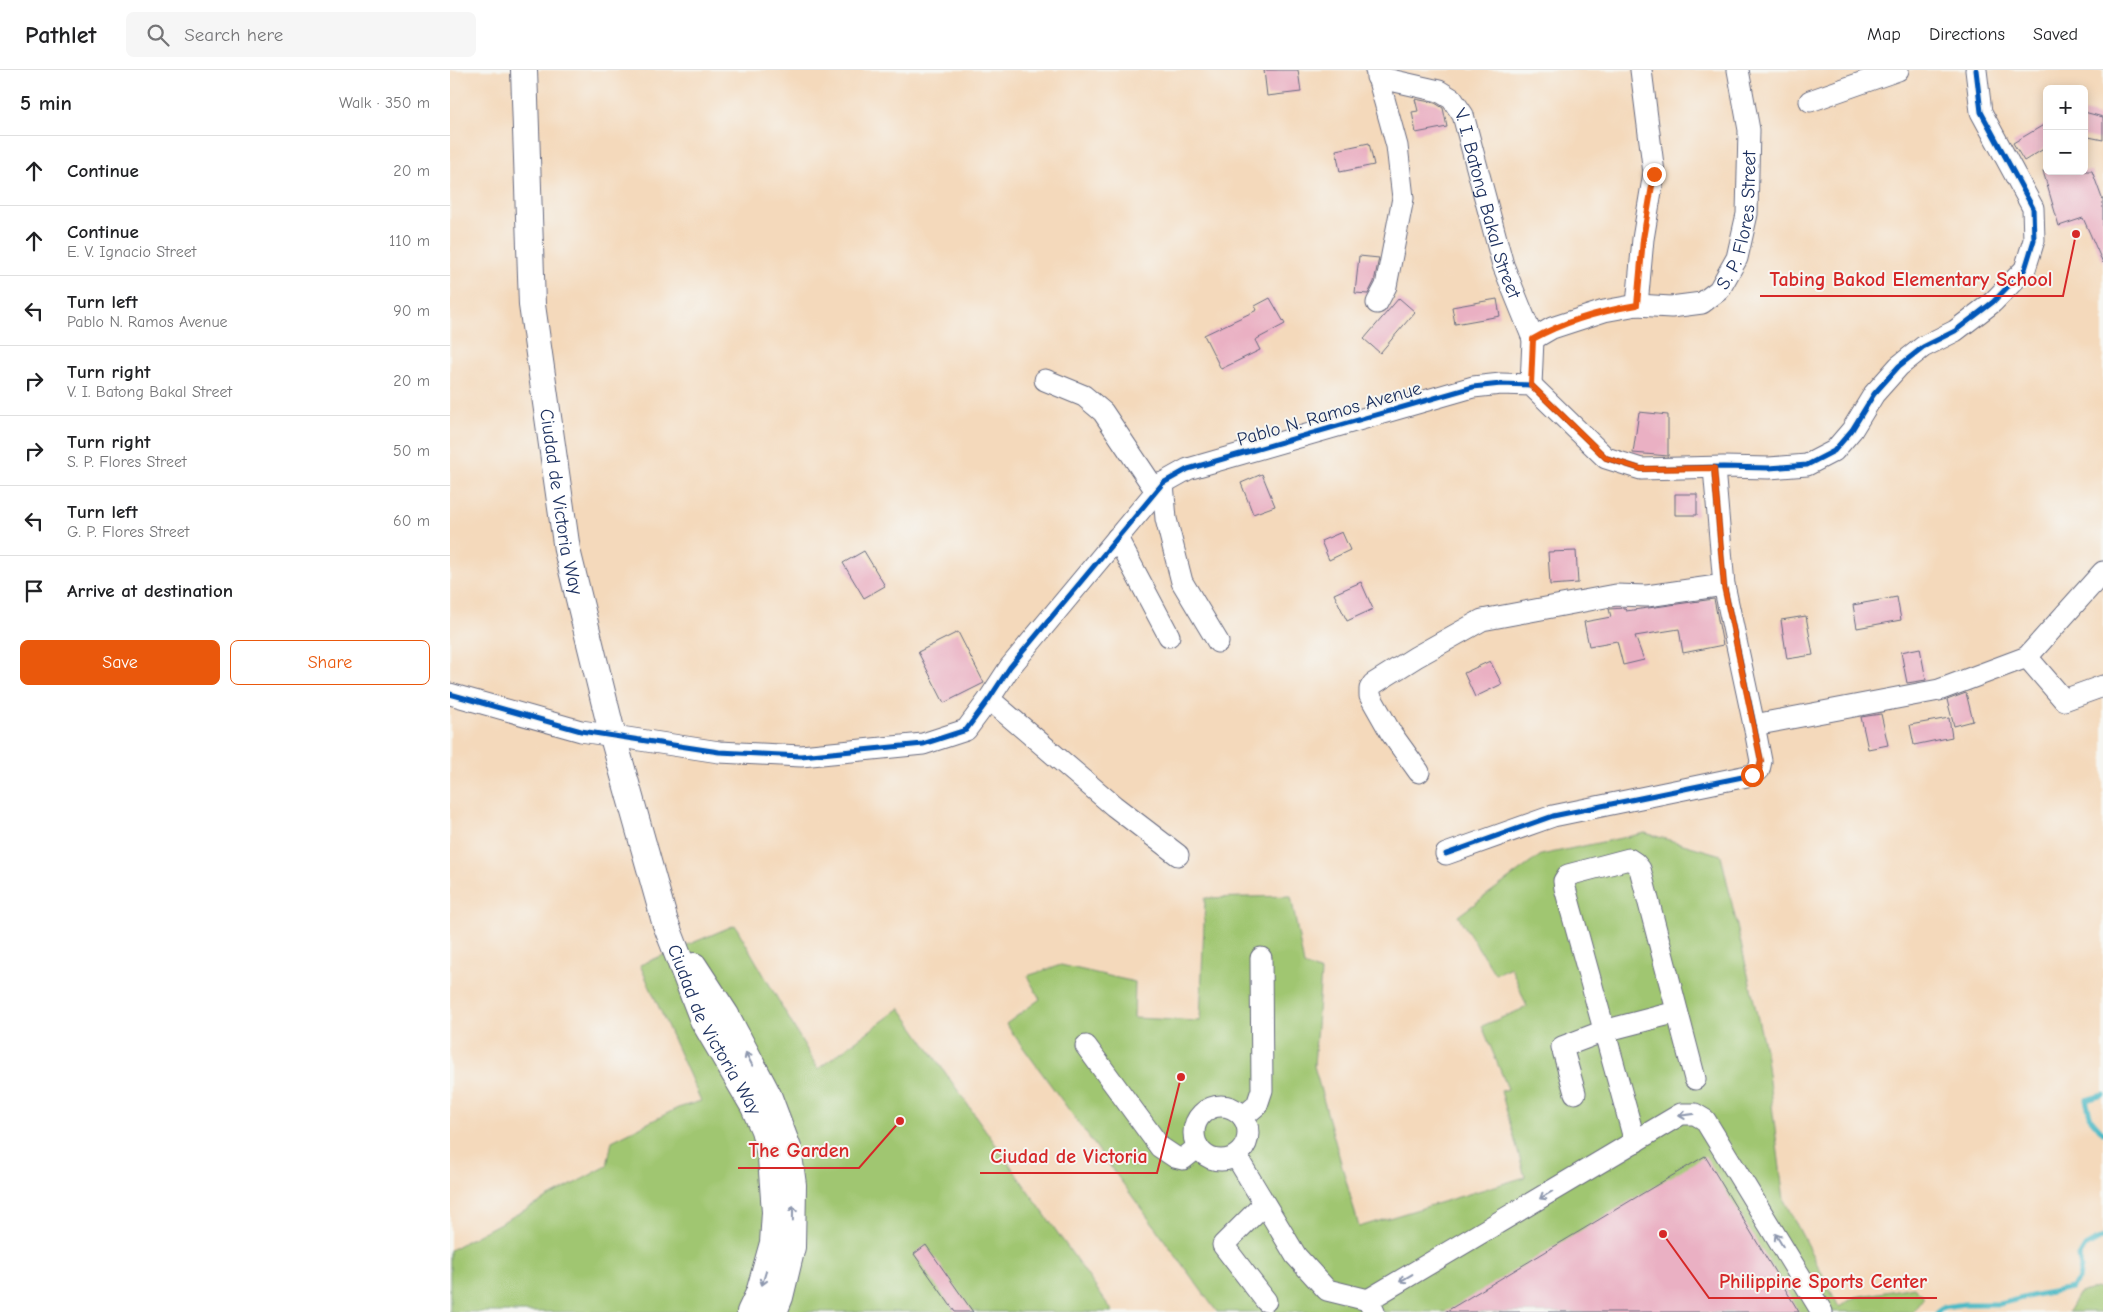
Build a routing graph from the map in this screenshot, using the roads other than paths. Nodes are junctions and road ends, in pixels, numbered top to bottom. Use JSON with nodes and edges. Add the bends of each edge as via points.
{"nodes":[{"id":1,"x":524,"y":70,"type":"edge"},
{"id":2,"x":1641,"y":70,"type":"edge"},
{"id":3,"x":1738,"y":70,"type":"edge"},
{"id":4,"x":1898,"y":70,"type":"edge"},
{"id":5,"x":1976,"y":70,"type":"edge"},
{"id":6,"x":1376,"y":74,"type":"edge"},
{"id":7,"x":1810,"y":101,"type":"dead end"},
{"id":8,"x":1377,"y":304,"type":"dead end"},
{"id":9,"x":1637,"y":305,"type":"junction"},
{"id":10,"x":1533,"y":339,"type":"junction"},
{"id":11,"x":1045,"y":380,"type":"dead end"},
{"id":12,"x":1531,"y":385,"type":"junction"},
{"id":13,"x":1714,"y":468,"type":"junction"},
{"id":14,"x":1159,"y":487,"type":"junction"},
{"id":15,"x":1117,"y":538,"type":"junction"},
{"id":16,"x":2103,"y":572,"type":"edge"},
{"id":17,"x":1724,"y":586,"type":"junction"},
{"id":18,"x":1169,"y":636,"type":"dead end"},
{"id":19,"x":1218,"y":642,"type":"dead end"},
{"id":20,"x":2027,"y":658,"type":"junction"},
{"id":21,"x":2103,"y":686,"type":"edge"},
{"id":22,"x":450,"y":694,"type":"edge"},
{"id":23,"x":989,"y":699,"type":"junction"},
{"id":24,"x":1754,"y":725,"type":"junction"},
{"id":25,"x":613,"y":737,"type":"junction"},
{"id":26,"x":1419,"y":772,"type":"dead end"},
{"id":27,"x":1446,"y":854,"type":"dead end"},
{"id":28,"x":1178,"y":855,"type":"dead end"},
{"id":29,"x":1261,"y":958,"type":"dead end"},
{"id":30,"x":1677,"y":1012,"type":"junction"},
{"id":31,"x":1604,"y":1031,"type":"junction"},
{"id":32,"x":1086,"y":1046,"type":"dead end"},
{"id":33,"x":1695,"y":1079,"type":"dead end"},
{"id":34,"x":1575,"y":1093,"type":"dead end"},
{"id":35,"x":1242,"y":1117,"type":"junction"},
{"id":36,"x":1635,"y":1142,"type":"junction"},
{"id":37,"x":1198,"y":1147,"type":"junction"},
{"id":38,"x":1236,"y":1156,"type":"junction"},
{"id":39,"x":1264,"y":1204,"type":"junction"},
{"id":40,"x":782,"y":1245,"type":"junction"},
{"id":41,"x":1266,"y":1301,"type":"dead end"},
{"id":42,"x":1371,"y":1306,"type":"edge"},
{"id":43,"x":750,"y":1312,"type":"edge"},
{"id":44,"x":774,"y":1312,"type":"edge"},
{"id":45,"x":1822,"y":1312,"type":"edge"}],
"edges":[{"from":1,"to":25,"type":"main road","name":"Ciudad de Victoria Way","via":[[532,305],[567,550]]},
{"from":2,"to":9,"type":"street","via":[[1654,174],[1643,239]]},
{"from":3,"to":9,"type":"street","name":"S. P. Flores Street","via":[[1749,130],[1747,214],[1737,258],[1720,290],[1702,303],[1671,307]]},
{"from":4,"to":7,"type":"street"},
{"from":5,"to":13,"type":"street","via":[[1981,112],[2034,208],[2034,240],[2024,268],[1993,302],[1955,331],[1923,347],[1899,366],[1874,394],[1852,430],[1834,451],[1807,465]]},
{"from":6,"to":8,"type":"street","via":[[1397,146],[1404,198],[1386,286]]},
{"from":6,"to":10,"type":"street","name":"V. I. Batong Bakal Street","via":[[1439,91],[1452,99],[1463,115],[1503,265]]},
{"from":9,"to":10,"type":"street","name":"S. P. Flores Street","via":[[1604,311],[1552,328]]},
{"from":10,"to":12,"type":"street","name":"V. I. Batong Bakal Street"},
{"from":11,"to":14,"type":"street","via":[[1084,396],[1103,412]]},
{"from":12,"to":13,"type":"street","via":[[1606,458],[1641,469]]},
{"from":12,"to":14,"type":"street","name":"Pablo N. Ramos Avenue","via":[[1473,387],[1188,469]]},
{"from":13,"to":17,"type":"street"},
{"from":14,"to":15,"type":"street","name":"Pablo N. Ramos Avenue"},
{"from":14,"to":19,"type":"street","via":[[1182,582]]},
{"from":15,"to":18,"type":"street"},
{"from":15,"to":23,"type":"street","name":"Pablo N. Ramos Avenue","via":[[1010,667]]},
{"from":16,"to":20,"type":"street"},
{"from":17,"to":24,"type":"street"},
{"from":17,"to":26,"type":"street","via":[[1647,596],[1616,595],[1482,620],[1416,657],[1373,684],[1370,696]]},
{"from":20,"to":21,"type":"street","via":[[2064,700]]},
{"from":20,"to":24,"type":"street","via":[[1939,690]]},
{"from":22,"to":25,"type":"street","name":"Pablo N. Ramos Avenue","via":[[581,732]]},
{"from":23,"to":25,"type":"street","name":"Pablo N. Ramos Avenue","via":[[966,730],[923,744],[801,756],[719,752]]},
{"from":23,"to":28,"type":"street","via":[[1114,806]]},
{"from":24,"to":27,"type":"street","via":[[1761,761],[1759,770],[1752,775],[1553,816]]},
{"from":25,"to":40,"type":"main road","name":"Ciudad de Victoria Way","via":[[665,922],[726,1015],[781,1126],[793,1185]]},
{"from":29,"to":35,"type":"street","via":[[1262,1090],[1257,1105]]},
{"from":30,"to":31,"type":"street"},
{"from":30,"to":31,"type":"street","via":[[1640,869],[1629,859],[1568,875],[1564,881]]},
{"from":30,"to":33,"type":"street"},
{"from":31,"to":34,"type":"street","via":[[1562,1047]]},
{"from":31,"to":36,"type":"street"},
{"from":32,"to":37,"type":"street","via":[[1160,1147],[1183,1159]]},
{"from":35,"to":37,"type":"street","via":[[1225,1106],[1207,1110],[1200,1116],[1194,1131]]},
{"from":35,"to":38,"type":"street","via":[[1248,1132],[1247,1141]]},
{"from":36,"to":42,"type":"street","one_way":true},
{"from":45,"to":36,"type":"street","one_way":true,"via":[[1706,1120],[1696,1114],[1681,1114]]},
{"from":37,"to":38,"type":"street","via":[[1204,1154],[1219,1160]]},
{"from":38,"to":39,"type":"street"},
{"from":39,"to":41,"type":"street","via":[[1223,1245]]},
{"from":39,"to":42,"type":"street","via":[[1296,1256],[1327,1290]]},
{"from":40,"to":43,"type":"main road","name":"Ciudad de Victoria Way","one_way":true},
{"from":40,"to":44,"type":"main road","name":"Ciudad de Victoria Way","via":[[780,1297]]}]}
